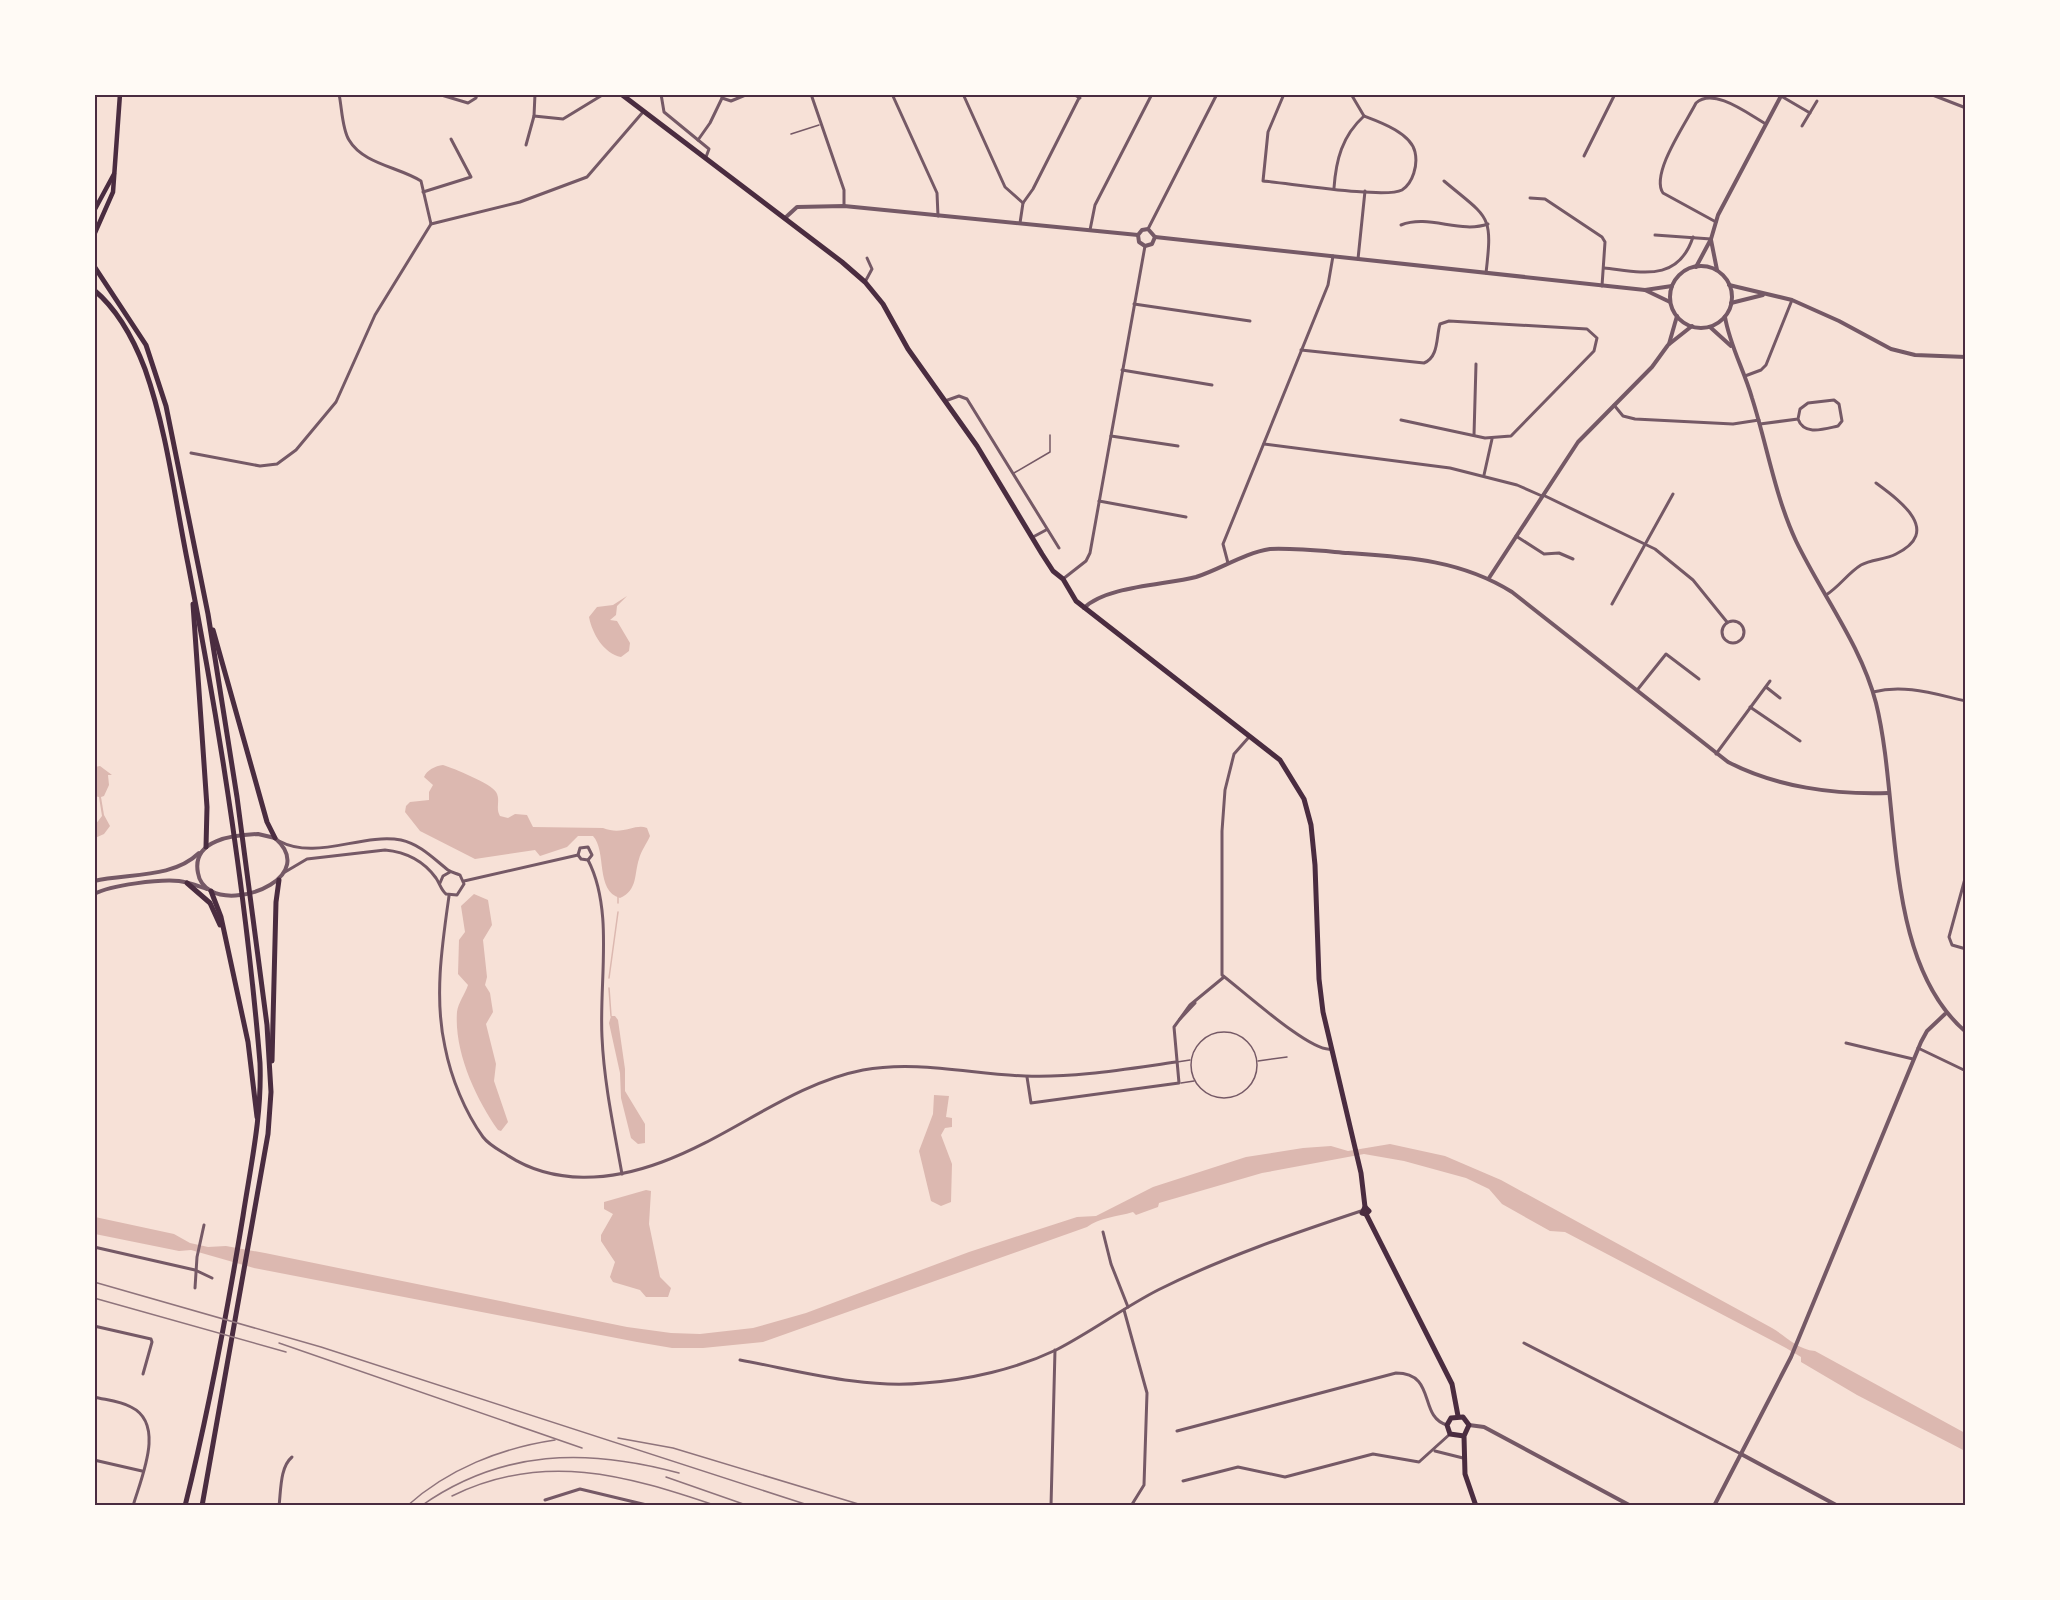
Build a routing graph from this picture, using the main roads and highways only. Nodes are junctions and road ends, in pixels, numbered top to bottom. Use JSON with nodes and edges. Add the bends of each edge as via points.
{"nodes":[{"id":1,"x":120,"y":94,"type":"edge"},
{"id":2,"x":621,"y":94,"type":"edge"},
{"id":3,"x":115,"y":171,"type":"junction"},
{"id":4,"x":94,"y":211,"type":"edge"},
{"id":5,"x":94,"y":235,"type":"edge"},
{"id":6,"x":94,"y":266,"type":"edge"},
{"id":7,"x":94,"y":290,"type":"edge"},
{"id":8,"x":192,"y":584,"type":"junction"},
{"id":9,"x":208,"y":614,"type":"junction"},
{"id":10,"x":277,"y":839,"type":"road end"},
{"id":11,"x":205,"y":848,"type":"road end"},
{"id":12,"x":279,"y":880,"type":"road end"},
{"id":13,"x":187,"y":883,"type":"road end"},
{"id":14,"x":209,"y":890,"type":"road end"},
{"id":15,"x":228,"y":946,"type":"junction"},
{"id":16,"x":271,"y":1092,"type":"junction"},
{"id":17,"x":255,"y":1148,"type":"junction"},
{"id":18,"x":1458,"y":1416,"type":"junction"},
{"id":19,"x":1464,"y":1436,"type":"junction"},
{"id":20,"x":185,"y":1506,"type":"edge"},
{"id":21,"x":202,"y":1506,"type":"edge"},
{"id":22,"x":1476,"y":1506,"type":"edge"}],
"edges":[{"from":1,"to":3,"type":"main road"},
{"from":2,"to":18,"type":"main road","via":[[864,282],[883,304],[908,349],[974,440],[1053,571],[1064,579],[1083,609],[1251,735],[1281,760],[1294,780],[1311,825],[1319,979],[1359,1161],[1364,1211],[1452,1384]]},
{"from":3,"to":4,"type":"main road"},
{"from":3,"to":5,"type":"main road","via":[[113,192]]},
{"from":6,"to":9,"type":"main road","via":[[136,326],[153,365],[166,406]]},
{"from":7,"to":8,"type":"main road","via":[[125,328],[147,378]]},
{"from":8,"to":11,"type":"main road","via":[[207,807]]},
{"from":8,"to":17,"type":"main road","via":[[228,799],[257,1031],[261,1096]]},
{"from":9,"to":10,"type":"main road","via":[[267,822]]},
{"from":9,"to":16,"type":"main road","via":[[237,797],[267,1025]]},
{"from":12,"to":16,"type":"main road"},
{"from":13,"to":15,"type":"main road","via":[[210,903]]},
{"from":14,"to":15,"type":"main road"},
{"from":15,"to":17,"type":"main road","via":[[255,1088]]},
{"from":16,"to":21,"type":"main road","via":[[268,1134]]},
{"from":17,"to":20,"type":"main road","via":[[205,1423]]},
{"from":18,"to":19,"type":"main road","via":[[1467,1419],[1469,1425]]},
{"from":18,"to":19,"type":"main road","via":[[1447,1425],[1450,1434]]},
{"from":19,"to":22,"type":"main road","via":[[1467,1483]]}]}
